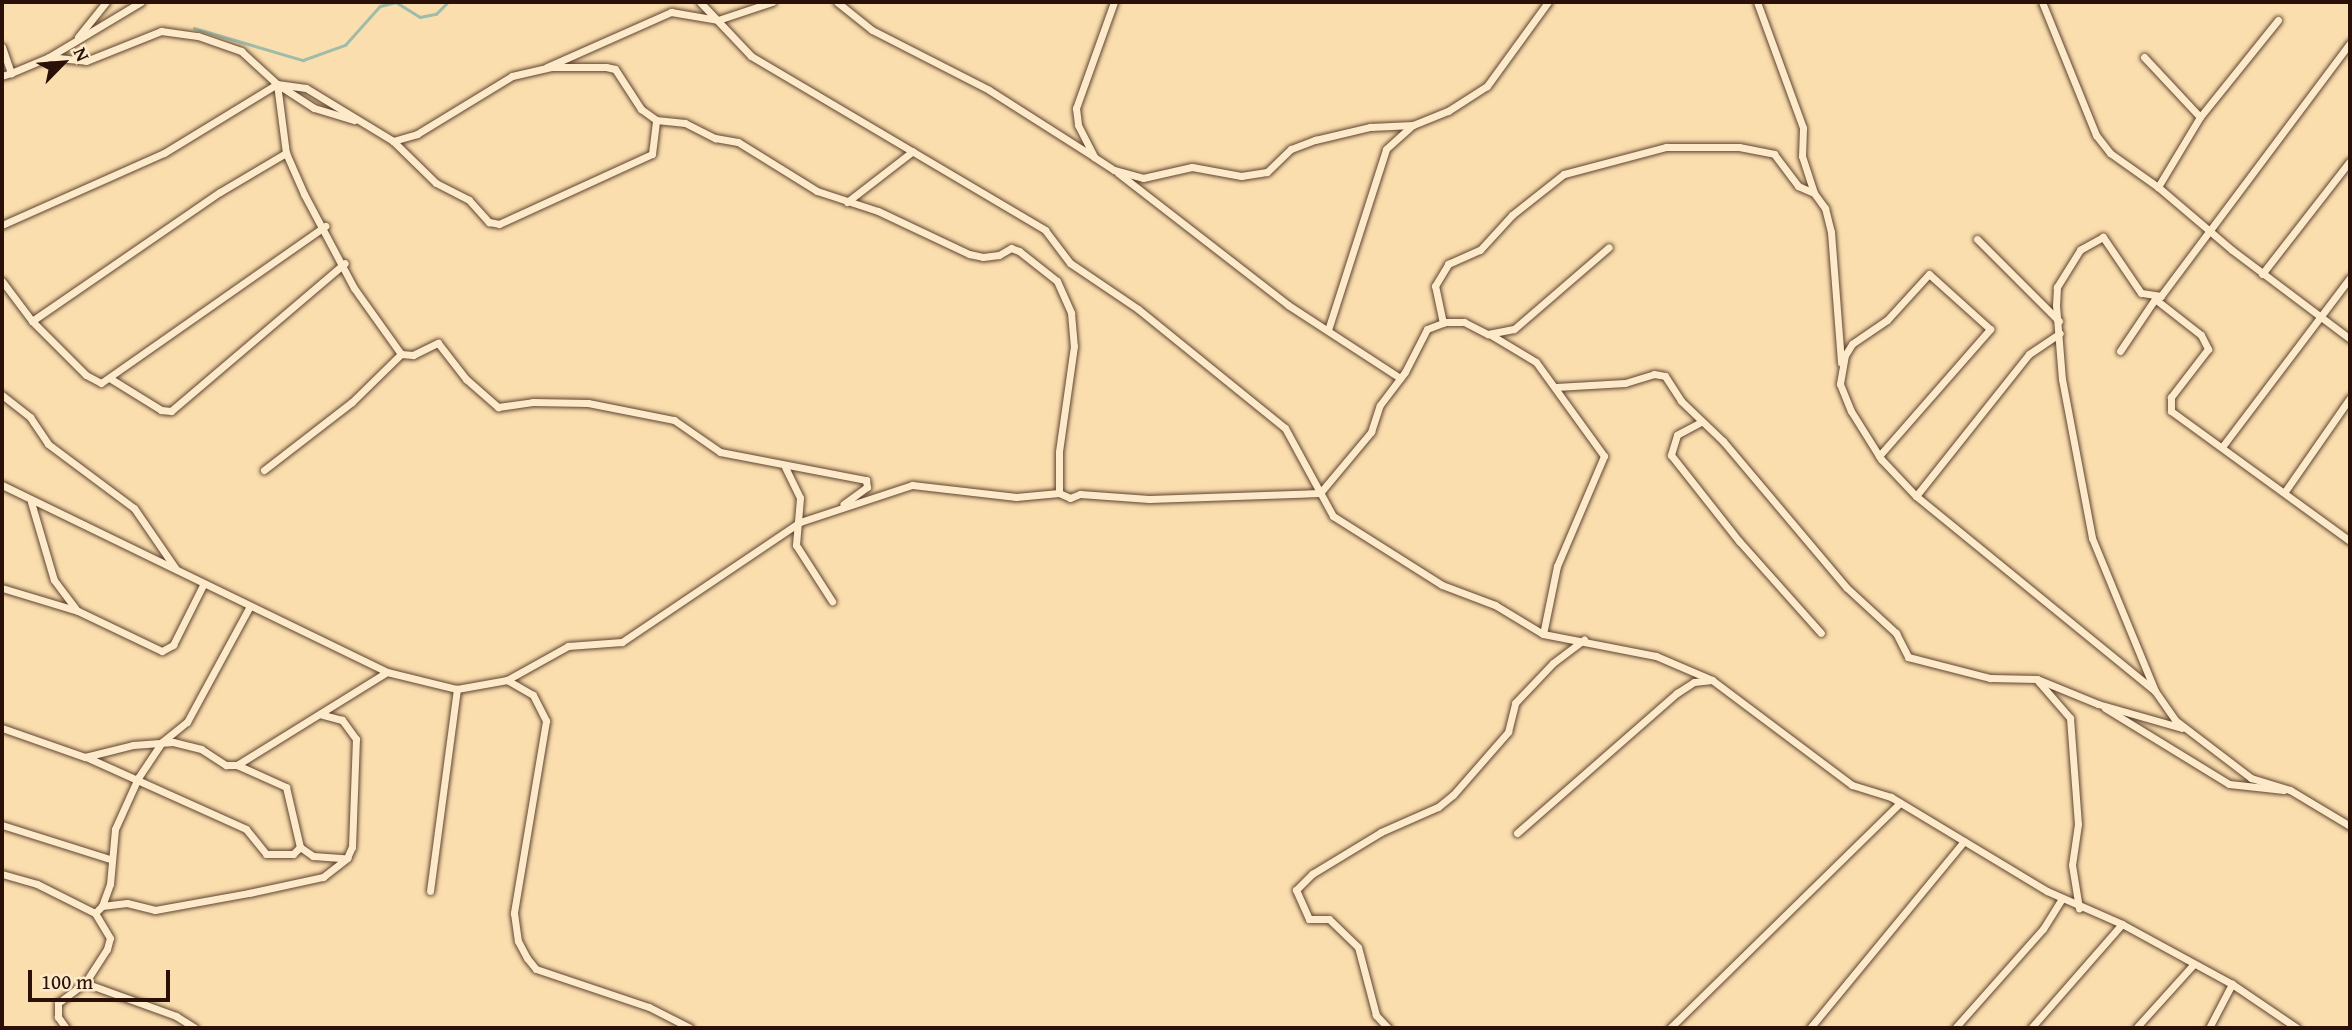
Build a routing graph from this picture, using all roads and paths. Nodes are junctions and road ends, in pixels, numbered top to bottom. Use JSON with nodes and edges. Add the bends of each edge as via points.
{"nodes":[{"id":1,"x":106,"y":2,"type":"edge"},
{"id":2,"x":141,"y":2,"type":"edge"},
{"id":3,"x":700,"y":2,"type":"edge"},
{"id":4,"x":772,"y":2,"type":"edge"},
{"id":5,"x":837,"y":2,"type":"edge"},
{"id":6,"x":1114,"y":2,"type":"edge"},
{"id":7,"x":1548,"y":2,"type":"edge"},
{"id":8,"x":1758,"y":2,"type":"edge"},
{"id":9,"x":2042,"y":2,"type":"edge"},
{"id":10,"x":713,"y":20,"type":"junction"},
{"id":11,"x":2278,"y":20,"type":"dead end"},
{"id":12,"x":2350,"y":43,"type":"edge"},
{"id":13,"x":71,"y":44,"type":"junction"},
{"id":14,"x":2,"y":47,"type":"edge"},
{"id":15,"x":50,"y":57,"type":"junction"},
{"id":16,"x":2144,"y":57,"type":"dead end"},
{"id":17,"x":547,"y":67,"type":"junction"},
{"id":18,"x":10,"y":73,"type":"junction"},
{"id":19,"x":2,"y":76,"type":"edge"},
{"id":20,"x":277,"y":84,"type":"junction"},
{"id":21,"x":2200,"y":117,"type":"junction"},
{"id":22,"x":355,"y":120,"type":"junction"},
{"id":23,"x":656,"y":120,"type":"junction"},
{"id":24,"x":1413,"y":125,"type":"junction"},
{"id":25,"x":393,"y":141,"type":"junction"},
{"id":26,"x":913,"y":151,"type":"junction"},
{"id":27,"x":286,"y":153,"type":"junction"},
{"id":28,"x":1094,"y":157,"type":"junction"},
{"id":29,"x":2350,"y":160,"type":"edge"},
{"id":30,"x":1114,"y":170,"type":"junction"},
{"id":31,"x":2158,"y":187,"type":"junction"},
{"id":32,"x":1814,"y":193,"type":"junction"},
{"id":33,"x":847,"y":202,"type":"junction"},
{"id":34,"x":2,"y":225,"type":"edge"},
{"id":35,"x":325,"y":226,"type":"junction"},
{"id":36,"x":2208,"y":231,"type":"junction"},
{"id":37,"x":1978,"y":239,"type":"dead end"},
{"id":38,"x":1609,"y":247,"type":"dead end"},
{"id":39,"x":345,"y":264,"type":"junction"},
{"id":40,"x":2262,"y":274,"type":"junction"},
{"id":41,"x":2350,"y":278,"type":"edge"},
{"id":42,"x":2,"y":281,"type":"edge"},
{"id":43,"x":2155,"y":299,"type":"junction"},
{"id":44,"x":2320,"y":316,"type":"junction"},
{"id":45,"x":32,"y":321,"type":"junction"},
{"id":46,"x":2060,"y":321,"type":"junction"},
{"id":47,"x":1443,"y":323,"type":"junction"},
{"id":48,"x":1328,"y":330,"type":"junction"},
{"id":49,"x":2060,"y":333,"type":"junction"},
{"id":50,"x":1488,"y":334,"type":"junction"},
{"id":51,"x":2350,"y":339,"type":"edge"},
{"id":52,"x":2120,"y":351,"type":"dead end"},
{"id":53,"x":401,"y":354,"type":"junction"},
{"id":54,"x":1841,"y":363,"type":"junction"},
{"id":55,"x":111,"y":379,"type":"junction"},
{"id":56,"x":1400,"y":379,"type":"junction"},
{"id":57,"x":1556,"y":387,"type":"junction"},
{"id":58,"x":2,"y":395,"type":"edge"},
{"id":59,"x":2350,"y":398,"type":"edge"},
{"id":60,"x":1702,"y":422,"type":"junction"},
{"id":61,"x":2221,"y":447,"type":"junction"},
{"id":62,"x":1879,"y":456,"type":"junction"},
{"id":63,"x":785,"y":466,"type":"junction"},
{"id":64,"x":264,"y":470,"type":"dead end"},
{"id":65,"x":2,"y":485,"type":"edge"},
{"id":66,"x":2286,"y":490,"type":"junction"},
{"id":67,"x":1059,"y":493,"type":"junction"},
{"id":68,"x":1320,"y":493,"type":"junction"},
{"id":69,"x":1916,"y":496,"type":"junction"},
{"id":70,"x":31,"y":502,"type":"junction"},
{"id":71,"x":838,"y":508,"type":"junction"},
{"id":72,"x":800,"y":522,"type":"junction"},
{"id":73,"x":2350,"y":541,"type":"edge"},
{"id":74,"x":176,"y":570,"type":"junction"},
{"id":75,"x":204,"y":583,"type":"junction"},
{"id":76,"x":2,"y":588,"type":"edge"},
{"id":77,"x":832,"y":601,"type":"dead end"},
{"id":78,"x":250,"y":606,"type":"junction"},
{"id":79,"x":78,"y":611,"type":"junction"},
{"id":80,"x":1821,"y":633,"type":"dead end"},
{"id":81,"x":1543,"y":634,"type":"junction"},
{"id":82,"x":1584,"y":639,"type":"junction"},
{"id":83,"x":387,"y":672,"type":"junction"},
{"id":84,"x":2037,"y":679,"type":"junction"},
{"id":85,"x":507,"y":680,"type":"junction"},
{"id":86,"x":1712,"y":680,"type":"junction"},
{"id":87,"x":457,"y":689,"type":"junction"},
{"id":88,"x":2155,"y":691,"type":"junction"},
{"id":89,"x":2098,"y":704,"type":"junction"},
{"id":90,"x":319,"y":714,"type":"junction"},
{"id":91,"x":2,"y":728,"type":"edge"},
{"id":92,"x":2186,"y":729,"type":"junction"},
{"id":93,"x":162,"y":742,"type":"junction"},
{"id":94,"x":85,"y":757,"type":"junction"},
{"id":95,"x":237,"y":765,"type":"junction"},
{"id":96,"x":138,"y":778,"type":"junction"},
{"id":97,"x":2290,"y":790,"type":"junction"},
{"id":98,"x":1900,"y":803,"type":"junction"},
{"id":99,"x":2,"y":825,"type":"edge"},
{"id":100,"x":2350,"y":826,"type":"edge"},
{"id":101,"x":1517,"y":833,"type":"dead end"},
{"id":102,"x":1964,"y":841,"type":"junction"},
{"id":103,"x":300,"y":847,"type":"junction"},
{"id":104,"x":347,"y":858,"type":"junction"},
{"id":105,"x":110,"y":859,"type":"junction"},
{"id":106,"x":2,"y":874,"type":"edge"},
{"id":107,"x":430,"y":891,"type":"dead end"},
{"id":108,"x":2062,"y":899,"type":"junction"},
{"id":109,"x":102,"y":906,"type":"junction"},
{"id":110,"x":2079,"y":908,"type":"junction"},
{"id":111,"x":95,"y":913,"type":"junction"},
{"id":112,"x":2122,"y":924,"type":"junction"},
{"id":113,"x":2193,"y":965,"type":"junction"},
{"id":114,"x":85,"y":983,"type":"junction"},
{"id":115,"x":2232,"y":984,"type":"junction"},
{"id":116,"x":66,"y":1028,"type":"edge"},
{"id":117,"x":195,"y":1028,"type":"edge"},
{"id":118,"x":690,"y":1028,"type":"edge"},
{"id":119,"x":1388,"y":1028,"type":"edge"},
{"id":120,"x":1670,"y":1028,"type":"edge"},
{"id":121,"x":1810,"y":1028,"type":"edge"},
{"id":122,"x":1955,"y":1028,"type":"edge"},
{"id":123,"x":2031,"y":1028,"type":"edge"},
{"id":124,"x":2136,"y":1028,"type":"edge"},
{"id":125,"x":2209,"y":1028,"type":"edge"},
{"id":126,"x":2297,"y":1028,"type":"edge"}],
"edges":[{"from":1,"to":13,"type":"street"},
{"from":2,"to":13,"type":"street"},
{"from":3,"to":10,"type":"street"},
{"from":4,"to":10,"type":"street"},
{"from":5,"to":28,"type":"street","via":[[872,30],[989,90]]},
{"from":6,"to":28,"type":"street","via":[[1077,95],[1078,125]]},
{"from":7,"to":24,"type":"street","via":[[1487,86],[1448,111]]},
{"from":8,"to":32,"type":"street","via":[[1803,128],[1802,156]]},
{"from":9,"to":31,"type":"street","via":[[2096,135],[2110,153]]},
{"from":10,"to":17,"type":"street","via":[[671,12]]},
{"from":10,"to":26,"type":"street","via":[[751,56]]},
{"from":11,"to":21,"type":"street"},
{"from":12,"to":36,"type":"street"},
{"from":13,"to":15,"type":"street"},
{"from":14,"to":18,"type":"street"},
{"from":15,"to":18,"type":"street"},
{"from":15,"to":20,"type":"street","via":[[86,61],[142,36],[176,31],[241,51]]},
{"from":16,"to":21,"type":"street"},
{"from":17,"to":23,"type":"street","via":[[592,64],[615,69],[641,109]]},
{"from":17,"to":25,"type":"street","via":[[512,76],[417,134]]},
{"from":18,"to":19,"type":"street"},
{"from":20,"to":22,"type":"street","via":[[314,108]]},
{"from":20,"to":22,"type":"street","via":[[306,88]]},
{"from":20,"to":27,"type":"street"},
{"from":20,"to":34,"type":"street","via":[[164,153]]},
{"from":21,"to":31,"type":"street"},
{"from":22,"to":25,"type":"street"},
{"from":23,"to":25,"type":"street","via":[[652,153],[499,224],[489,222],[469,200],[436,183]]},
{"from":23,"to":33,"type":"street","via":[[685,123],[715,138],[738,142],[817,191]]},
{"from":24,"to":30,"type":"street","via":[[1370,127],[1315,140],[1291,149],[1267,172],[1241,176],[1192,167],[1143,178]]},
{"from":24,"to":48,"type":"street","via":[[1386,149],[1380,161]]},
{"from":26,"to":33,"type":"street"},
{"from":26,"to":68,"type":"street","via":[[1045,230],[1070,263],[1138,309],[1285,428]]},
{"from":27,"to":35,"type":"street"},
{"from":27,"to":45,"type":"street","via":[[220,192]]},
{"from":28,"to":30,"type":"street"},
{"from":29,"to":40,"type":"street"},
{"from":30,"to":48,"type":"street","via":[[1288,305]]},
{"from":31,"to":36,"type":"street"},
{"from":32,"to":47,"type":"street","via":[[1798,186],[1774,154],[1731,146],[1666,147],[1564,174],[1512,215],[1480,250],[1448,264],[1435,286]]},
{"from":32,"to":54,"type":"street","via":[[1828,216],[1831,232]]},
{"from":33,"to":67,"type":"street","via":[[878,211],[969,254],[983,257],[999,256],[1011,248],[1019,251],[1057,281],[1071,313],[1074,346],[1059,452]]},
{"from":35,"to":39,"type":"street"},
{"from":35,"to":55,"type":"street"},
{"from":36,"to":40,"type":"street"},
{"from":36,"to":43,"type":"street"},
{"from":37,"to":46,"type":"street"},
{"from":38,"to":50,"type":"street","via":[[1514,329]]},
{"from":39,"to":53,"type":"street","via":[[354,288]]},
{"from":39,"to":55,"type":"street","via":[[171,411],[161,410]]},
{"from":40,"to":44,"type":"street"},
{"from":41,"to":44,"type":"street"},
{"from":42,"to":45,"type":"street"},
{"from":43,"to":46,"type":"street","via":[[2134,285],[2111,243],[2104,237],[2094,239],[2080,250],[2057,287]]},
{"from":43,"to":52,"type":"street"},
{"from":43,"to":61,"type":"street","via":[[2206,341],[2208,349],[2171,397],[2171,411]]},
{"from":44,"to":51,"type":"street"},
{"from":44,"to":61,"type":"street"},
{"from":45,"to":55,"type":"street","via":[[86,375],[101,383]]},
{"from":46,"to":49,"type":"street"},
{"from":47,"to":50,"type":"street","via":[[1464,322]]},
{"from":47,"to":56,"type":"street","via":[[1427,329]]},
{"from":48,"to":56,"type":"street"},
{"from":49,"to":69,"type":"street","via":[[2029,354]]},
{"from":49,"to":88,"type":"street","via":[[2062,379],[2092,538]]},
{"from":50,"to":57,"type":"street","via":[[1529,356]]},
{"from":53,"to":63,"type":"street","via":[[413,355],[438,343],[466,379],[498,407],[533,402],[601,405],[674,420],[720,452]]},
{"from":53,"to":64,"type":"street","via":[[352,402]]},
{"from":54,"to":62,"type":"street","via":[[1843,393]]},
{"from":54,"to":62,"type":"street","via":[[1852,344],[1888,320],[1929,274],[1990,329]]},
{"from":56,"to":68,"type":"street","via":[[1380,405],[1358,452],[1337,469]]},
{"from":57,"to":60,"type":"street","via":[[1665,376]]},
{"from":57,"to":81,"type":"street","via":[[1567,409],[1604,456],[1557,566]]},
{"from":58,"to":74,"type":"street","via":[[30,417],[59,453],[134,508]]},
{"from":59,"to":66,"type":"street"},
{"from":60,"to":80,"type":"street","via":[[1677,435],[1671,455]]},
{"from":60,"to":84,"type":"street","via":[[1847,588],[1896,633],[1908,657],[1990,678]]},
{"from":61,"to":66,"type":"street"},
{"from":62,"to":69,"type":"street"},
{"from":63,"to":71,"type":"street","via":[[866,480],[867,487]]},
{"from":63,"to":72,"type":"street","via":[[800,498]]},
{"from":65,"to":70,"type":"street"},
{"from":66,"to":73,"type":"street"},
{"from":67,"to":68,"type":"street","via":[[1070,498],[1080,494],[1149,499]]},
{"from":67,"to":71,"type":"street","via":[[1016,497],[912,485]]},
{"from":68,"to":81,"type":"street","via":[[1333,516],[1442,585],[1495,605]]},
{"from":69,"to":88,"type":"street"},
{"from":70,"to":74,"type":"street"},
{"from":70,"to":79,"type":"street","via":[[54,580]]},
{"from":71,"to":72,"type":"street"},
{"from":72,"to":77,"type":"street","via":[[796,545]]},
{"from":72,"to":85,"type":"street","via":[[622,642],[568,646]]},
{"from":74,"to":75,"type":"street"},
{"from":75,"to":78,"type":"street"},
{"from":75,"to":79,"type":"street","via":[[173,645],[162,650]]},
{"from":76,"to":79,"type":"street"},
{"from":78,"to":83,"type":"street"},
{"from":78,"to":93,"type":"street","via":[[187,722]]},
{"from":81,"to":82,"type":"street"},
{"from":82,"to":86,"type":"street","via":[[1656,656]]},
{"from":82,"to":119,"type":"street","via":[[1515,703],[1508,732],[1453,795],[1438,807],[1381,832],[1312,874],[1296,890],[1309,919],[1329,919],[1358,947],[1376,1015]]},
{"from":83,"to":87,"type":"street"},
{"from":83,"to":90,"type":"street"},
{"from":84,"to":89,"type":"street"},
{"from":84,"to":110,"type":"street","via":[[2070,718],[2078,824],[2072,864]]},
{"from":85,"to":87,"type":"street"},
{"from":85,"to":118,"type":"street","via":[[533,695],[546,721],[514,913],[522,950],[536,969],[649,1007]]},
{"from":86,"to":98,"type":"street","via":[[1852,785]]},
{"from":86,"to":101,"type":"street","via":[[1694,682],[1676,692]]},
{"from":87,"to":107,"type":"street"},
{"from":88,"to":92,"type":"street"},
{"from":89,"to":92,"type":"street"},
{"from":89,"to":97,"type":"street","via":[[2229,784]]},
{"from":90,"to":95,"type":"street"},
{"from":90,"to":104,"type":"street","via":[[342,720],[356,739],[352,847]]},
{"from":91,"to":94,"type":"street"},
{"from":92,"to":97,"type":"street","via":[[2251,778]]},
{"from":93,"to":94,"type":"street"},
{"from":93,"to":95,"type":"street","via":[[201,749],[226,765]]},
{"from":93,"to":96,"type":"street"},
{"from":94,"to":96,"type":"street"},
{"from":95,"to":103,"type":"street","via":[[286,786]]},
{"from":96,"to":103,"type":"street","via":[[246,829],[266,854],[293,854]]},
{"from":96,"to":105,"type":"street","via":[[115,829]]},
{"from":97,"to":100,"type":"street"},
{"from":98,"to":102,"type":"street"},
{"from":98,"to":120,"type":"street"},
{"from":99,"to":105,"type":"street"},
{"from":102,"to":108,"type":"street"},
{"from":102,"to":121,"type":"street"},
{"from":103,"to":104,"type":"street","via":[[313,856]]},
{"from":104,"to":109,"type":"street","via":[[323,877],[249,893],[155,910],[128,903]]},
{"from":105,"to":109,"type":"street","via":[[110,884]]},
{"from":106,"to":111,"type":"street","via":[[37,884]]},
{"from":108,"to":110,"type":"street"},
{"from":108,"to":122,"type":"street","via":[[2043,929]]},
{"from":109,"to":111,"type":"street"},
{"from":110,"to":112,"type":"street"},
{"from":111,"to":114,"type":"street","via":[[110,939]]},
{"from":112,"to":113,"type":"street"},
{"from":112,"to":123,"type":"street"},
{"from":113,"to":115,"type":"street"},
{"from":113,"to":124,"type":"street"},
{"from":114,"to":116,"type":"street","via":[[58,1003],[58,1017]]},
{"from":114,"to":117,"type":"street","via":[[176,1016]]},
{"from":115,"to":125,"type":"street"},
{"from":115,"to":126,"type":"street"}]}
